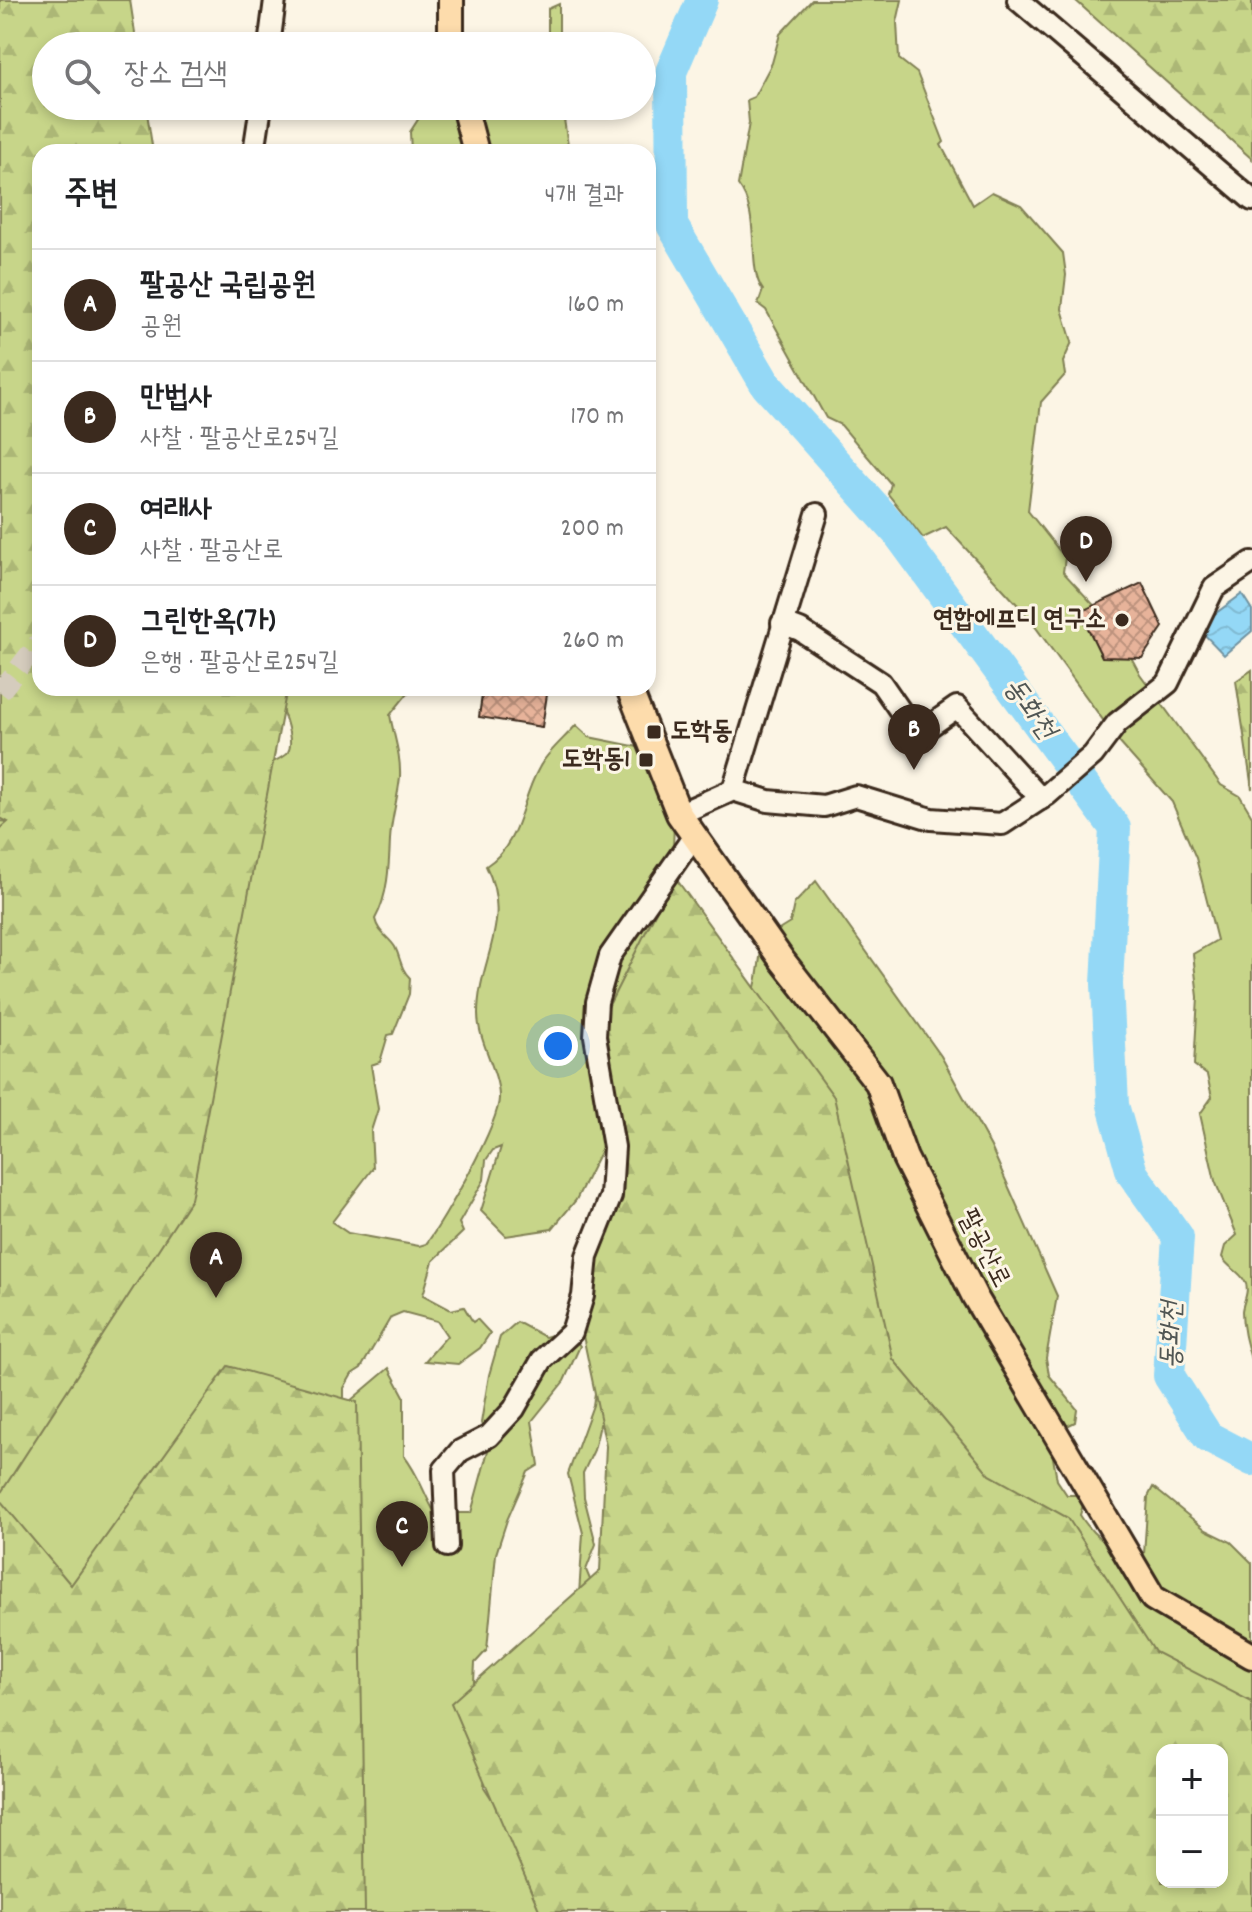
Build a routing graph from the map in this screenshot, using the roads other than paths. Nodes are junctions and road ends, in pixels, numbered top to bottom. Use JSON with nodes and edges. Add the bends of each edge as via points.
{"nodes":[{"id":1,"x":275,"y":0,"type":"edge"},
{"id":2,"x":451,"y":0,"type":"edge"},
{"id":3,"x":1018,"y":0,"type":"edge"},
{"id":4,"x":271,"y":32,"type":"edge"},
{"id":5,"x":451,"y":32,"type":"edge"},
{"id":6,"x":259,"y":120,"type":"edge"},
{"id":7,"x":468,"y":120,"type":"edge"},
{"id":8,"x":255,"y":144,"type":"edge"},
{"id":9,"x":474,"y":144,"type":"edge"},
{"id":10,"x":1252,"y":200,"type":"edge"},
{"id":11,"x":817,"y":514,"type":"dead end"},
{"id":12,"x":1252,"y":562,"type":"edge"},
{"id":13,"x":782,"y":623,"type":"junction"},
{"id":14,"x":632,"y":696,"type":"edge"},
{"id":15,"x":733,"y":790,"type":"junction"},
{"id":16,"x":1045,"y":796,"type":"junction"},
{"id":17,"x":679,"y":814,"type":"junction"},
{"id":18,"x":694,"y":836,"type":"junction"},
{"id":19,"x":447,"y":1546,"type":"dead end"},
{"id":20,"x":1252,"y":1656,"type":"edge"}],
"edges":[{"from":1,"to":4,"type":"street"},
{"from":2,"to":5,"type":"main road"},
{"from":3,"to":10,"type":"street"},
{"from":6,"to":8,"type":"street"},
{"from":7,"to":9,"type":"main road"},
{"from":11,"to":13,"type":"street"},
{"from":12,"to":16,"type":"street","via":[[1214,588],[1168,683],[1117,723],[1093,755]]},
{"from":13,"to":15,"type":"street"},
{"from":13,"to":16,"type":"street","via":[[881,683],[917,735],[957,707]]},
{"from":14,"to":17,"type":"main road","name":"팔공산로"},
{"from":15,"to":16,"type":"street","via":[[768,801],[824,806],[856,796],[931,819],[1002,824]]},
{"from":15,"to":17,"type":"street"},
{"from":17,"to":18,"type":"main road","name":"팔공산로"},
{"from":18,"to":19,"type":"street","via":[[610,956],[597,1002],[595,1036],[614,1147],[611,1196],[587,1256],[572,1332],[542,1360],[514,1409],[489,1436],[460,1451],[444,1470]]},
{"from":18,"to":20,"type":"main road","name":"팔공산로","via":[[878,1083],[905,1158],[975,1297],[1153,1598]]}]}
